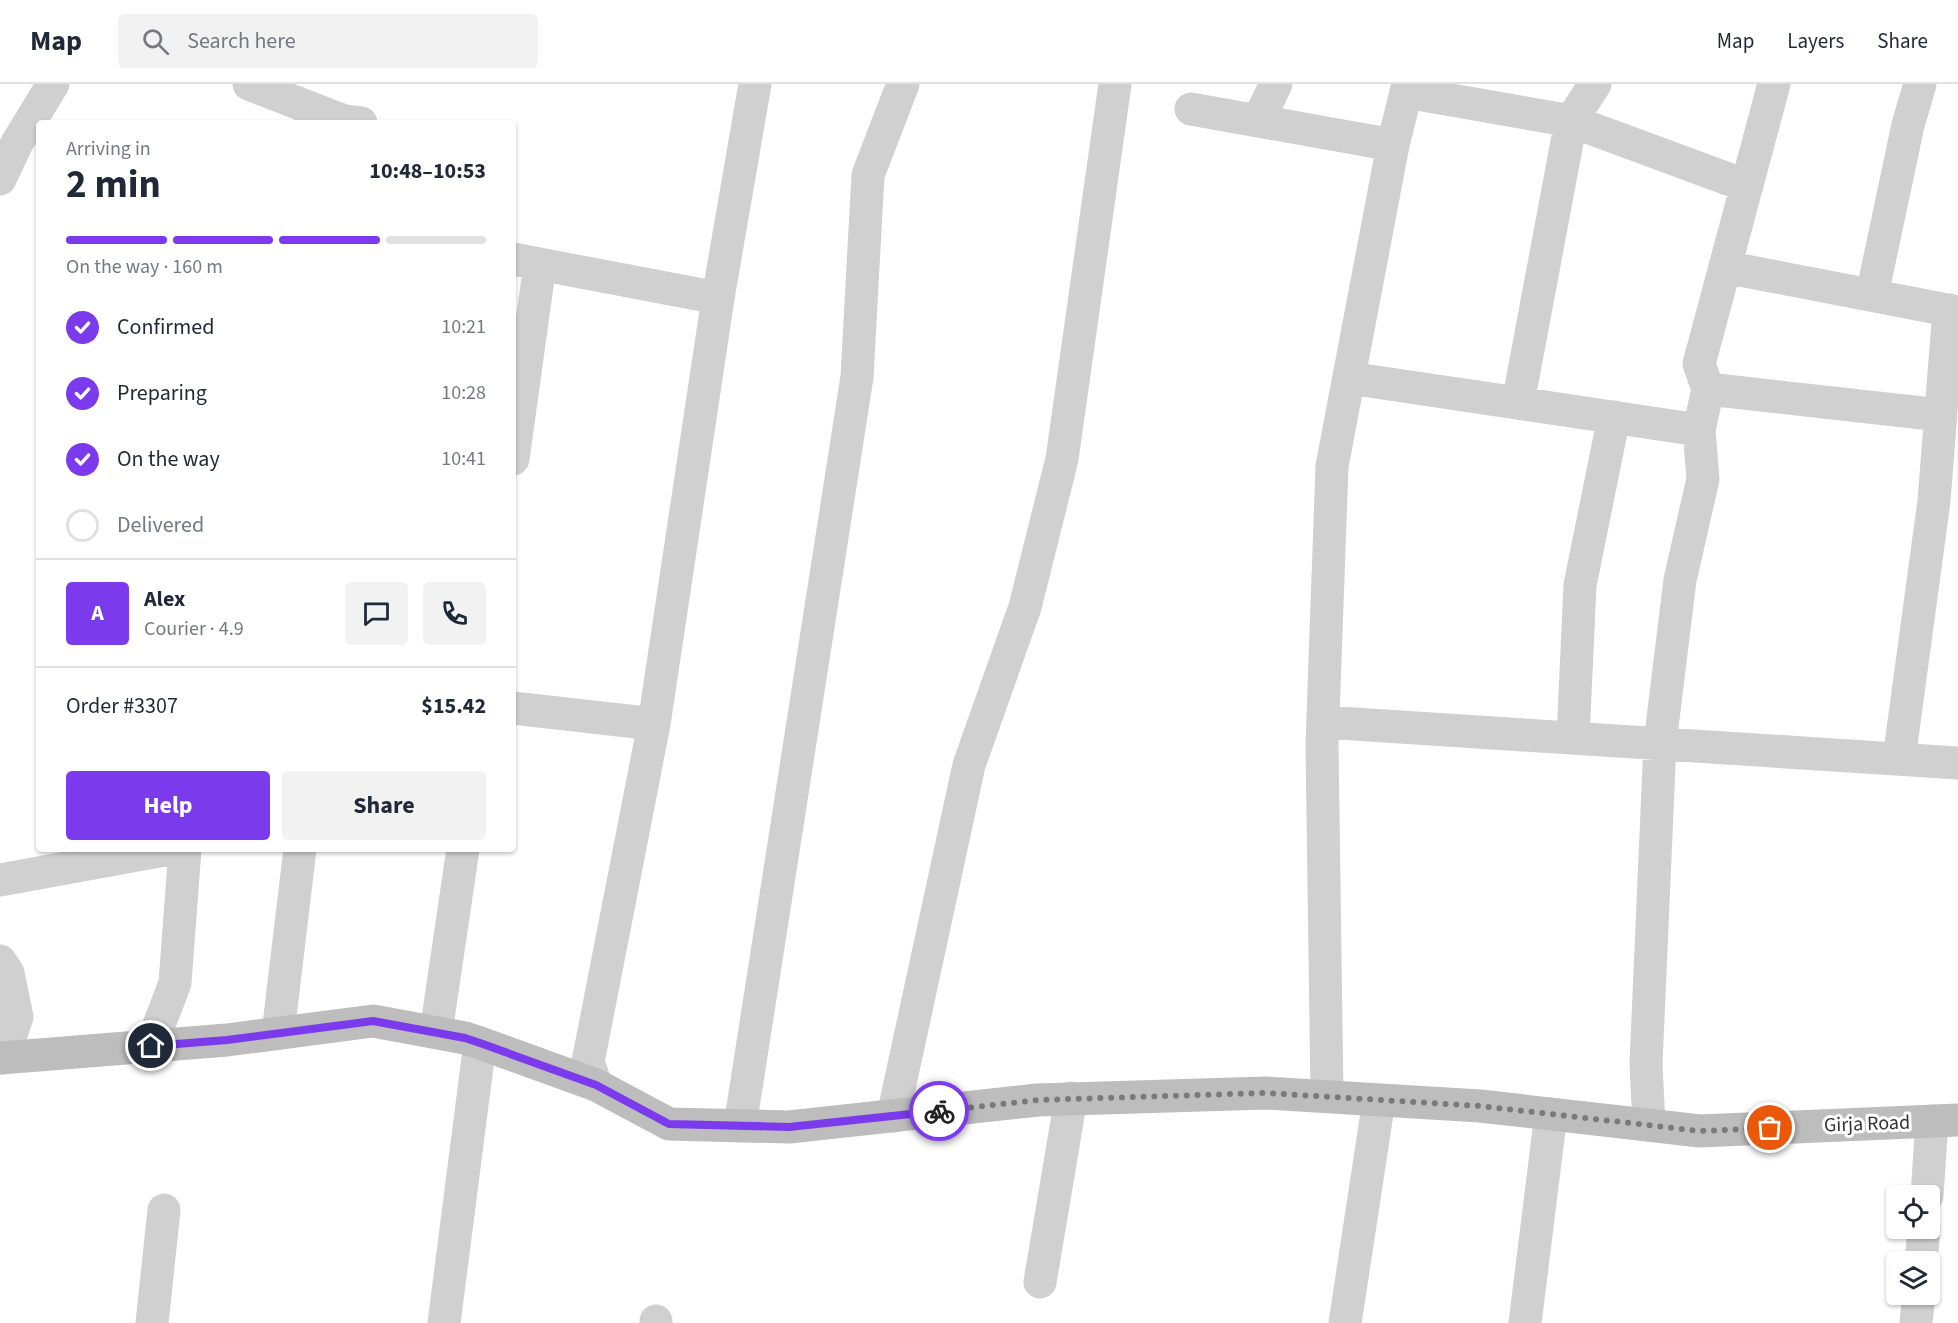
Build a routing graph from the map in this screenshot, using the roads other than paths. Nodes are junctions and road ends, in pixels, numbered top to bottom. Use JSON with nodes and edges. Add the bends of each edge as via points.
{"nodes":[{"id":1,"x":53,"y":84,"type":"edge"},
{"id":2,"x":249,"y":84,"type":"edge"},
{"id":3,"x":755,"y":84,"type":"edge"},
{"id":4,"x":1115,"y":84,"type":"edge"},
{"id":5,"x":1276,"y":84,"type":"edge"},
{"id":6,"x":1595,"y":84,"type":"edge"},
{"id":7,"x":1774,"y":84,"type":"edge"},
{"id":8,"x":1920,"y":84,"type":"edge"},
{"id":9,"x":894,"y":85,"type":"edge"},
{"id":10,"x":1407,"y":88,"type":"edge"},
{"id":11,"x":1191,"y":109,"type":"dead end"},
{"id":12,"x":341,"y":120,"type":"edge"},
{"id":13,"x":1257,"y":121,"type":"junction"},
{"id":14,"x":1571,"y":121,"type":"junction"},
{"id":15,"x":1393,"y":145,"type":"junction"},
{"id":16,"x":0,"y":179,"type":"edge"},
{"id":17,"x":1747,"y":186,"type":"junction"},
{"id":18,"x":526,"y":262,"type":"edge"},
{"id":19,"x":1725,"y":267,"type":"junction"},
{"id":20,"x":1872,"y":295,"type":"junction"},
{"id":21,"x":718,"y":298,"type":"junction"},
{"id":22,"x":1953,"y":311,"type":"edge"},
{"id":23,"x":1349,"y":378,"type":"junction"},
{"id":24,"x":1708,"y":389,"type":"junction"},
{"id":25,"x":1518,"y":403,"type":"junction"},
{"id":26,"x":516,"y":414,"type":"edge"},
{"id":27,"x":1940,"y":415,"type":"junction"},
{"id":28,"x":1614,"y":417,"type":"junction"},
{"id":29,"x":1699,"y":430,"type":"junction"},
{"id":30,"x":1946,"y":502,"type":"edge"},
{"id":31,"x":516,"y":708,"type":"edge"},
{"id":32,"x":1323,"y":722,"type":"junction"},
{"id":33,"x":654,"y":724,"type":"junction"},
{"id":34,"x":1573,"y":738,"type":"junction"},
{"id":35,"x":1660,"y":744,"type":"junction"},
{"id":36,"x":1899,"y":759,"type":"junction"},
{"id":37,"x":1958,"y":763,"type":"edge"},
{"id":38,"x":154,"y":852,"type":"edge"},
{"id":39,"x":171,"y":852,"type":"edge"},
{"id":40,"x":300,"y":852,"type":"edge"},
{"id":41,"x":463,"y":852,"type":"edge"},
{"id":42,"x":0,"y":880,"type":"edge"},
{"id":43,"x":0,"y":961,"type":"edge"},
{"id":44,"x":436,"y":1032,"type":"junction"},
{"id":45,"x":278,"y":1033,"type":"junction"},
{"id":46,"x":480,"y":1043,"type":"junction"},
{"id":47,"x":151,"y":1046,"type":"junction"},
{"id":48,"x":2,"y":1058,"type":"edge"},
{"id":49,"x":596,"y":1085,"type":"junction"},
{"id":50,"x":1326,"y":1096,"type":"junction"},
{"id":51,"x":1071,"y":1098,"type":"junction"},
{"id":52,"x":1379,"y":1100,"type":"junction"},
{"id":53,"x":1551,"y":1114,"type":"junction"},
{"id":54,"x":893,"y":1116,"type":"junction"},
{"id":55,"x":1945,"y":1121,"type":"edge"},
{"id":56,"x":1649,"y":1125,"type":"junction"},
{"id":57,"x":740,"y":1126,"type":"junction"},
{"id":58,"x":1930,"y":1185,"type":"edge"},
{"id":59,"x":164,"y":1209,"type":"dead end"},
{"id":60,"x":1040,"y":1282,"type":"dead end"},
{"id":61,"x":1918,"y":1305,"type":"edge"},
{"id":62,"x":152,"y":1323,"type":"edge"},
{"id":63,"x":444,"y":1323,"type":"edge"},
{"id":64,"x":1346,"y":1323,"type":"edge"},
{"id":65,"x":1525,"y":1323,"type":"edge"},
{"id":66,"x":1916,"y":1323,"type":"edge"}],
"edges":[{"from":1,"to":16,"type":"street"},
{"from":2,"to":12,"type":"street"},
{"from":3,"to":21,"type":"street"},
{"from":4,"to":54,"type":"street","via":[[1062,459],[1025,607],[969,765]]},
{"from":5,"to":13,"type":"street"},
{"from":6,"to":14,"type":"street"},
{"from":7,"to":17,"type":"street"},
{"from":8,"to":20,"type":"street"},
{"from":9,"to":57,"type":"street","via":[[868,175],[857,377]]},
{"from":10,"to":14,"type":"street"},
{"from":10,"to":15,"type":"street"},
{"from":11,"to":13,"type":"street"},
{"from":13,"to":15,"type":"street"},
{"from":14,"to":17,"type":"street"},
{"from":14,"to":25,"type":"street"},
{"from":15,"to":23,"type":"street"},
{"from":17,"to":19,"type":"street"},
{"from":18,"to":21,"type":"street"},
{"from":18,"to":26,"type":"street"},
{"from":19,"to":20,"type":"street"},
{"from":19,"to":24,"type":"street","via":[[1699,364]]},
{"from":20,"to":22,"type":"street"},
{"from":21,"to":33,"type":"street"},
{"from":22,"to":27,"type":"street"},
{"from":23,"to":25,"type":"street"},
{"from":23,"to":32,"type":"street","via":[[1332,466]]},
{"from":24,"to":27,"type":"street"},
{"from":24,"to":29,"type":"street"},
{"from":25,"to":28,"type":"street"},
{"from":27,"to":30,"type":"street"},
{"from":28,"to":29,"type":"street"},
{"from":28,"to":34,"type":"street","via":[[1580,585]]},
{"from":29,"to":35,"type":"street","via":[[1703,479],[1680,580]]},
{"from":30,"to":36,"type":"street"},
{"from":31,"to":33,"type":"street"},
{"from":32,"to":34,"type":"street"},
{"from":32,"to":50,"type":"street"},
{"from":33,"to":49,"type":"street","via":[[588,1062]]},
{"from":34,"to":35,"type":"street"},
{"from":35,"to":36,"type":"street"},
{"from":35,"to":56,"type":"street","via":[[1646,1064]]},
{"from":36,"to":37,"type":"street"},
{"from":38,"to":42,"type":"street"},
{"from":39,"to":47,"type":"street","via":[[175,983]]},
{"from":40,"to":45,"type":"street"},
{"from":41,"to":44,"type":"street"},
{"from":43,"to":48,"type":"street","via":[[8,973],[17,1017]]},
{"from":44,"to":45,"type":"main road","name":"Girja Road","via":[[373,1021]]},
{"from":44,"to":46,"type":"main road","name":"Girja Road"},
{"from":45,"to":47,"type":"main road","name":"Girja Road"},
{"from":46,"to":49,"type":"main road","name":"Girja Road"},
{"from":46,"to":63,"type":"street"},
{"from":47,"to":48,"type":"main road","name":"Girja Road"},
{"from":49,"to":57,"type":"main road","name":"Girja Road","via":[[669,1124]]},
{"from":50,"to":51,"type":"main road","name":"Girja Road","via":[[1266,1093]]},
{"from":50,"to":52,"type":"main road","name":"Girja Road"},
{"from":51,"to":54,"type":"main road","name":"Girja Road"},
{"from":51,"to":60,"type":"street"},
{"from":52,"to":53,"type":"main road","name":"Girja Road"},
{"from":52,"to":64,"type":"street"},
{"from":53,"to":56,"type":"main road","name":"Girja Road"},
{"from":53,"to":65,"type":"street"},
{"from":54,"to":57,"type":"main road","name":"Girja Road","via":[[789,1127]]},
{"from":55,"to":56,"type":"main road","name":"Girja Road","via":[[1700,1131]]},
{"from":55,"to":58,"type":"street"},
{"from":59,"to":62,"type":"street"},
{"from":61,"to":66,"type":"street"}]}
